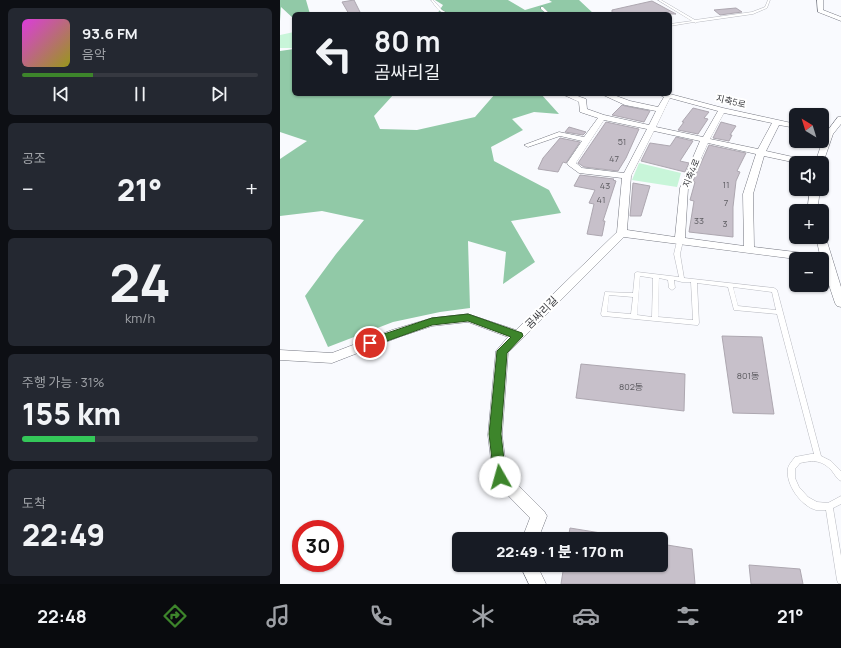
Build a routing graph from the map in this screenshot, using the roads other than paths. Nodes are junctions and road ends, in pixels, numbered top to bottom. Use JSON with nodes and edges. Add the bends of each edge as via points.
{"nodes":[{"id":1,"x":432,"y":0,"type":"edge"},
{"id":2,"x":659,"y":0,"type":"edge"},
{"id":3,"x":769,"y":0,"type":"edge"},
{"id":4,"x":820,"y":0,"type":"edge"},
{"id":5,"x":542,"y":8,"type":"dead end"},
{"id":6,"x":443,"y":12,"type":"edge"},
{"id":7,"x":547,"y":12,"type":"edge"},
{"id":8,"x":841,"y":19,"type":"edge"},
{"id":9,"x":696,"y":22,"type":"junction"},
{"id":10,"x":672,"y":25,"type":"edge"},
{"id":11,"x":571,"y":96,"type":"edge"},
{"id":12,"x":610,"y":96,"type":"edge"},
{"id":13,"x":665,"y":96,"type":"edge"},
{"id":14,"x":669,"y":96,"type":"edge"},
{"id":15,"x":660,"y":110,"type":"junction"},
{"id":16,"x":722,"y":110,"type":"junction"},
{"id":17,"x":602,"y":117,"type":"junction"},
{"id":18,"x":841,"y":119,"type":"edge"},
{"id":19,"x":777,"y":122,"type":"junction"},
{"id":20,"x":789,"y":125,"type":"edge"},
{"id":21,"x":652,"y":128,"type":"junction"},
{"id":22,"x":829,"y":130,"type":"edge"},
{"id":23,"x":586,"y":140,"type":"junction"},
{"id":24,"x":705,"y":140,"type":"junction"},
{"id":25,"x":528,"y":145,"type":"dead end"},
{"id":26,"x":761,"y":152,"type":"junction"},
{"id":27,"x":789,"y":159,"type":"edge"},
{"id":28,"x":627,"y":176,"type":"junction"},
{"id":29,"x":622,"y":233,"type":"junction"},
{"id":30,"x":680,"y":241,"type":"junction"},
{"id":31,"x":749,"y":250,"type":"junction"},
{"id":32,"x":789,"y":255,"type":"edge"},
{"id":33,"x":829,"y":274,"type":"edge"},
{"id":34,"x":656,"y":276,"type":"junction"},
{"id":35,"x":671,"y":278,"type":"junction"},
{"id":36,"x":682,"y":280,"type":"junction"},
{"id":37,"x":694,"y":281,"type":"junction"},
{"id":38,"x":730,"y":285,"type":"junction"},
{"id":39,"x":672,"y":288,"type":"dead end"},
{"id":40,"x":636,"y":295,"type":"junction"},
{"id":41,"x":841,"y":303,"type":"edge"},
{"id":42,"x":779,"y":312,"type":"junction"},
{"id":43,"x":634,"y":317,"type":"junction"},
{"id":44,"x":655,"y":319,"type":"junction"},
{"id":45,"x":518,"y":336,"type":"junction"},
{"id":46,"x":280,"y":355,"type":"edge"},
{"id":47,"x":818,"y":458,"type":"junction"},
{"id":48,"x":841,"y":477,"type":"edge"},
{"id":49,"x":841,"y":500,"type":"edge"},
{"id":50,"x":829,"y":507,"type":"junction"},
{"id":51,"x":533,"y":532,"type":"edge"},
{"id":52,"x":532,"y":572,"type":"edge"},
{"id":53,"x":841,"y":580,"type":"edge"},
{"id":54,"x":538,"y":584,"type":"edge"}],
"edges":[{"from":1,"to":6,"type":"lane"},
{"from":2,"to":9,"type":"lane"},
{"from":3,"to":9,"type":"lane","via":[[766,7],[753,13]]},
{"from":4,"to":8,"type":"street","via":[[820,11]]},
{"from":5,"to":7,"type":"lane"},
{"from":9,"to":10,"type":"lane"},
{"from":11,"to":17,"type":"street","via":[[583,101],[583,110]]},
{"from":12,"to":15,"type":"street"},
{"from":13,"to":15,"type":"street"},
{"from":14,"to":16,"type":"street","name":"지축5로"},
{"from":15,"to":21,"type":"street"},
{"from":16,"to":19,"type":"street","name":"지축5로"},
{"from":16,"to":24,"type":"street","name":"지축4로"},
{"from":17,"to":21,"type":"street"},
{"from":17,"to":23,"type":"street"},
{"from":18,"to":22,"type":"street"},
{"from":19,"to":20,"type":"street","name":"지축5로"},
{"from":19,"to":26,"type":"street"},
{"from":21,"to":24,"type":"street"},
{"from":21,"to":28,"type":"street"},
{"from":23,"to":25,"type":"street","via":[[559,134]]},
{"from":23,"to":28,"type":"street","via":[[571,163],[579,170]]},
{"from":24,"to":26,"type":"street"},
{"from":24,"to":30,"type":"street","name":"지축4로","via":[[684,188]]},
{"from":26,"to":27,"type":"street"},
{"from":26,"to":31,"type":"street","via":[[748,194]]},
{"from":28,"to":29,"type":"street"},
{"from":29,"to":30,"type":"street"},
{"from":29,"to":45,"type":"street","name":"곰싸리길"},
{"from":30,"to":31,"type":"street"},
{"from":30,"to":36,"type":"lane","via":[[677,254]]},
{"from":31,"to":32,"type":"street"},
{"from":33,"to":41,"type":"street"},
{"from":34,"to":35,"type":"lane"},
{"from":34,"to":40,"type":"lane","via":[[637,274]]},
{"from":34,"to":44,"type":"lane"},
{"from":35,"to":36,"type":"lane"},
{"from":35,"to":39,"type":"lane"},
{"from":36,"to":37,"type":"lane"},
{"from":37,"to":38,"type":"lane"},
{"from":37,"to":44,"type":"lane","via":[[696,323]]},
{"from":38,"to":42,"type":"lane","via":[[774,290]]},
{"from":38,"to":42,"type":"lane","via":[[736,308]]},
{"from":40,"to":43,"type":"lane"},
{"from":40,"to":43,"type":"lane","via":[[607,293],[604,314]]},
{"from":42,"to":47,"type":"lane"},
{"from":43,"to":44,"type":"lane"},
{"from":45,"to":46,"type":"street","name":"곰싸리길","via":[[468,318],[432,322],[332,358]]},
{"from":45,"to":51,"type":"street","via":[[502,351],[495,434],[500,477],[539,516]]},
{"from":47,"to":48,"type":"lane","via":[[835,468]]},
{"from":47,"to":50,"type":"lane","via":[[803,458],[796,461],[790,473],[802,497],[811,503]]},
{"from":49,"to":50,"type":"lane"},
{"from":50,"to":53,"type":"lane"},
{"from":52,"to":54,"type":"street"}]}
